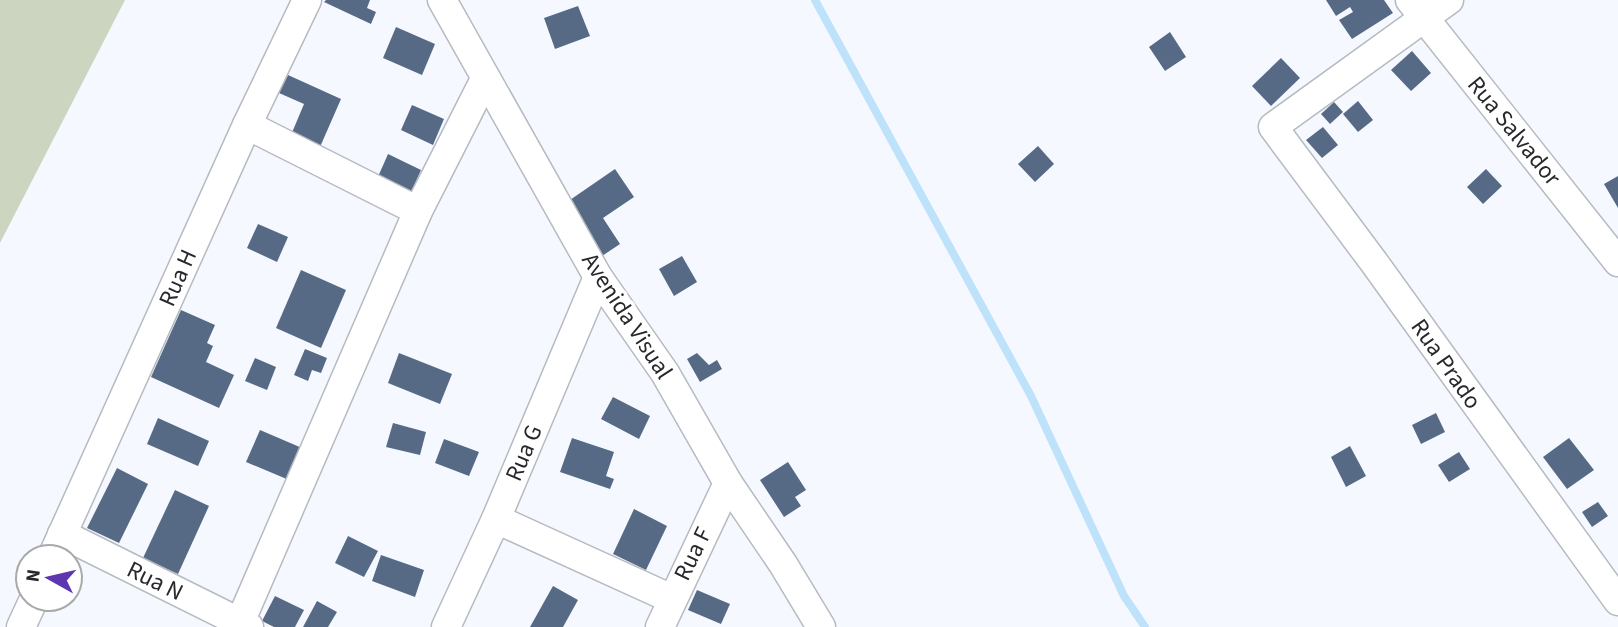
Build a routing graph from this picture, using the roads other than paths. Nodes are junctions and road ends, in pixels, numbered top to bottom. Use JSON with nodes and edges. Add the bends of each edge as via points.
{"nodes":[{"id":1,"x":307,"y":0,"type":"edge"},
{"id":2,"x":442,"y":0,"type":"edge"},
{"id":3,"x":1449,"y":0,"type":"edge"},
{"id":4,"x":1417,"y":9,"type":"edge"},
{"id":5,"x":485,"y":79,"type":"junction"},
{"id":6,"x":247,"y":125,"type":"junction"},
{"id":7,"x":418,"y":211,"type":"junction"},
{"id":8,"x":1618,"y":262,"type":"edge"},
{"id":9,"x":598,"y":277,"type":"junction"},
{"id":10,"x":728,"y":482,"type":"junction"},
{"id":11,"x":496,"y":519,"type":"junction"},
{"id":12,"x":58,"y":543,"type":"edge"},
{"id":13,"x":84,"y":558,"type":"edge"},
{"id":14,"x":1616,"y":595,"type":"edge"},
{"id":15,"x":672,"y":599,"type":"junction"},
{"id":16,"x":242,"y":626,"type":"edge"},
{"id":17,"x":446,"y":627,"type":"edge"},
{"id":18,"x":660,"y":627,"type":"edge"},
{"id":19,"x":821,"y":627,"type":"edge"}],
"edges":[{"from":1,"to":6,"type":"street","name":"Rua H"},
{"from":2,"to":5,"type":"street","name":"Avenida Visual"},
{"from":3,"to":4,"type":"street"},
{"from":4,"to":8,"type":"street","name":"Rua Salvador"},
{"from":4,"to":14,"type":"street","name":"Rua Prado","via":[[1273,127]]},
{"from":5,"to":7,"type":"street"},
{"from":5,"to":9,"type":"street","name":"Avenida Visual"},
{"from":6,"to":7,"type":"street"},
{"from":6,"to":12,"type":"street","name":"Rua H"},
{"from":7,"to":16,"type":"street"},
{"from":9,"to":10,"type":"street","name":"Avenida Visual","via":[[665,373]]},
{"from":9,"to":11,"type":"street","name":"Rua G"},
{"from":10,"to":15,"type":"street","name":"Rua F"},
{"from":10,"to":19,"type":"street","name":"Avenida Visual"},
{"from":11,"to":15,"type":"street"},
{"from":11,"to":17,"type":"street","name":"Rua G"},
{"from":13,"to":16,"type":"street","name":"Rua N"},
{"from":15,"to":18,"type":"street","name":"Rua F"}]}
